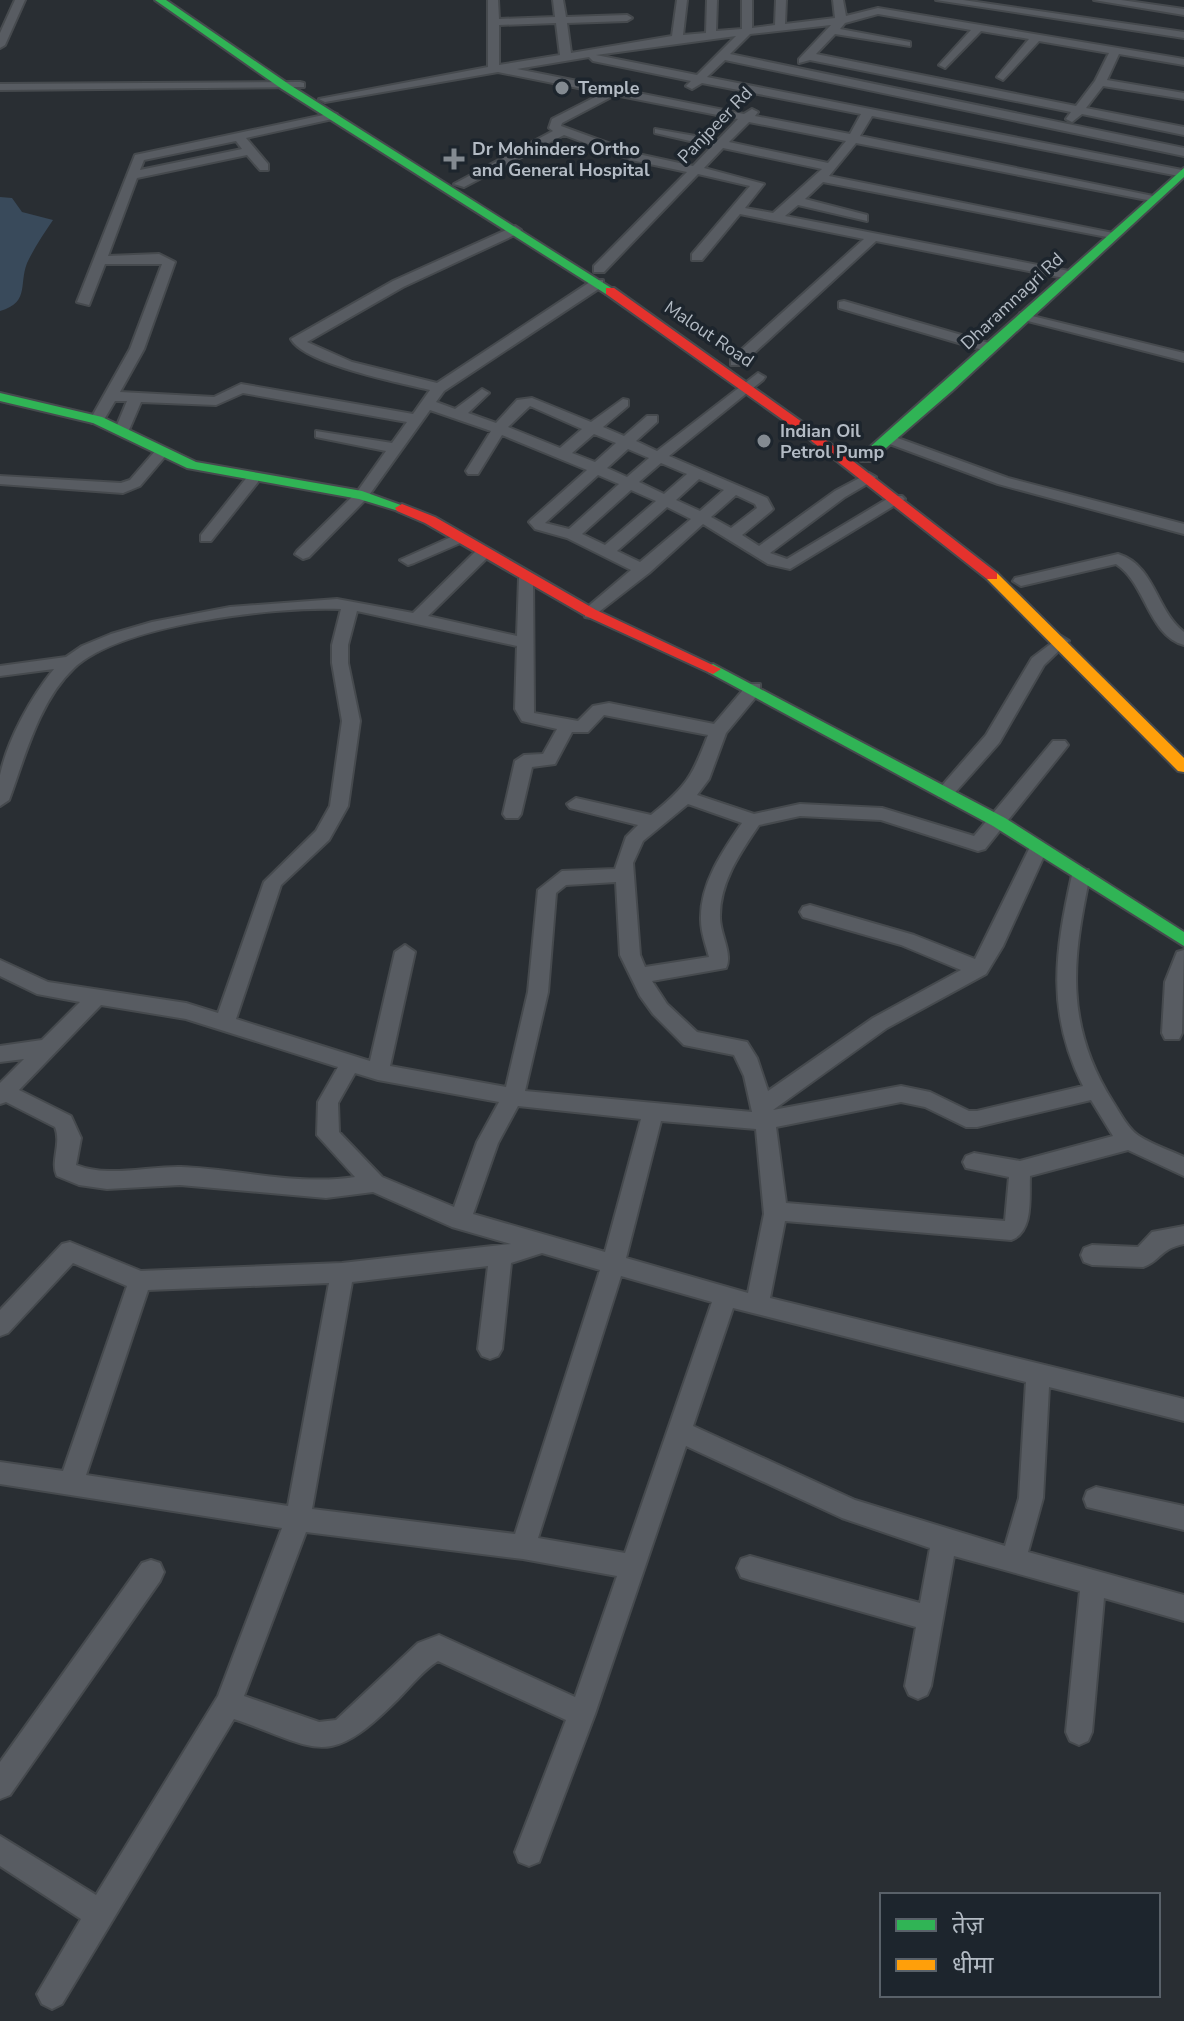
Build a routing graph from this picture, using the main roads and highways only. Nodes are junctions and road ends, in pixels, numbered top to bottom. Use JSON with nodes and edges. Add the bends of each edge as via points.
{"nodes":[{"id":1,"x":160,"y":0,"type":"edge"},
{"id":2,"x":175,"y":0,"type":"edge"},
{"id":3,"x":293,"y":86,"type":"junction"},
{"id":4,"x":329,"y":108,"type":"junction"},
{"id":5,"x":1183,"y":173,"type":"edge"},
{"id":6,"x":598,"y":276,"type":"junction"},
{"id":7,"x":754,"y":381,"type":"junction"},
{"id":8,"x":0,"y":397,"type":"edge"},
{"id":9,"x":868,"y":467,"type":"junction"},
{"id":10,"x":1180,"y":748,"type":"edge"},
{"id":11,"x":1184,"y":767,"type":"edge"},
{"id":12,"x":1184,"y":940,"type":"edge"}],
"edges":[{"from":1,"to":3,"type":"main road","name":"Malout Road"},
{"from":2,"to":3,"type":"main road","name":"Malout Road"},
{"from":3,"to":4,"type":"main road","name":"Malout Road"},
{"from":4,"to":6,"type":"main road","name":"Malout Road","via":[[460,184]]},
{"from":4,"to":6,"type":"main road","name":"Malout Road","via":[[515,230]]},
{"from":5,"to":9,"type":"main road","name":"Dharamnagri Rd"},
{"from":6,"to":7,"type":"main road","name":"Malout Road"},
{"from":6,"to":7,"type":"main road","name":"Malout Road","via":[[736,362]]},
{"from":7,"to":9,"type":"main road","name":"Malout Road"},
{"from":8,"to":12,"type":"main road","via":[[97,420],[161,453],[222,473],[393,504],[591,613],[754,688],[999,822]]},
{"from":9,"to":10,"type":"main road","name":"Malout Road","via":[[897,499],[1006,587]]},
{"from":9,"to":10,"type":"main road","name":"Malout Road","via":[[1021,581]]},
{"from":10,"to":11,"type":"main road","name":"Malout Road"}]}
